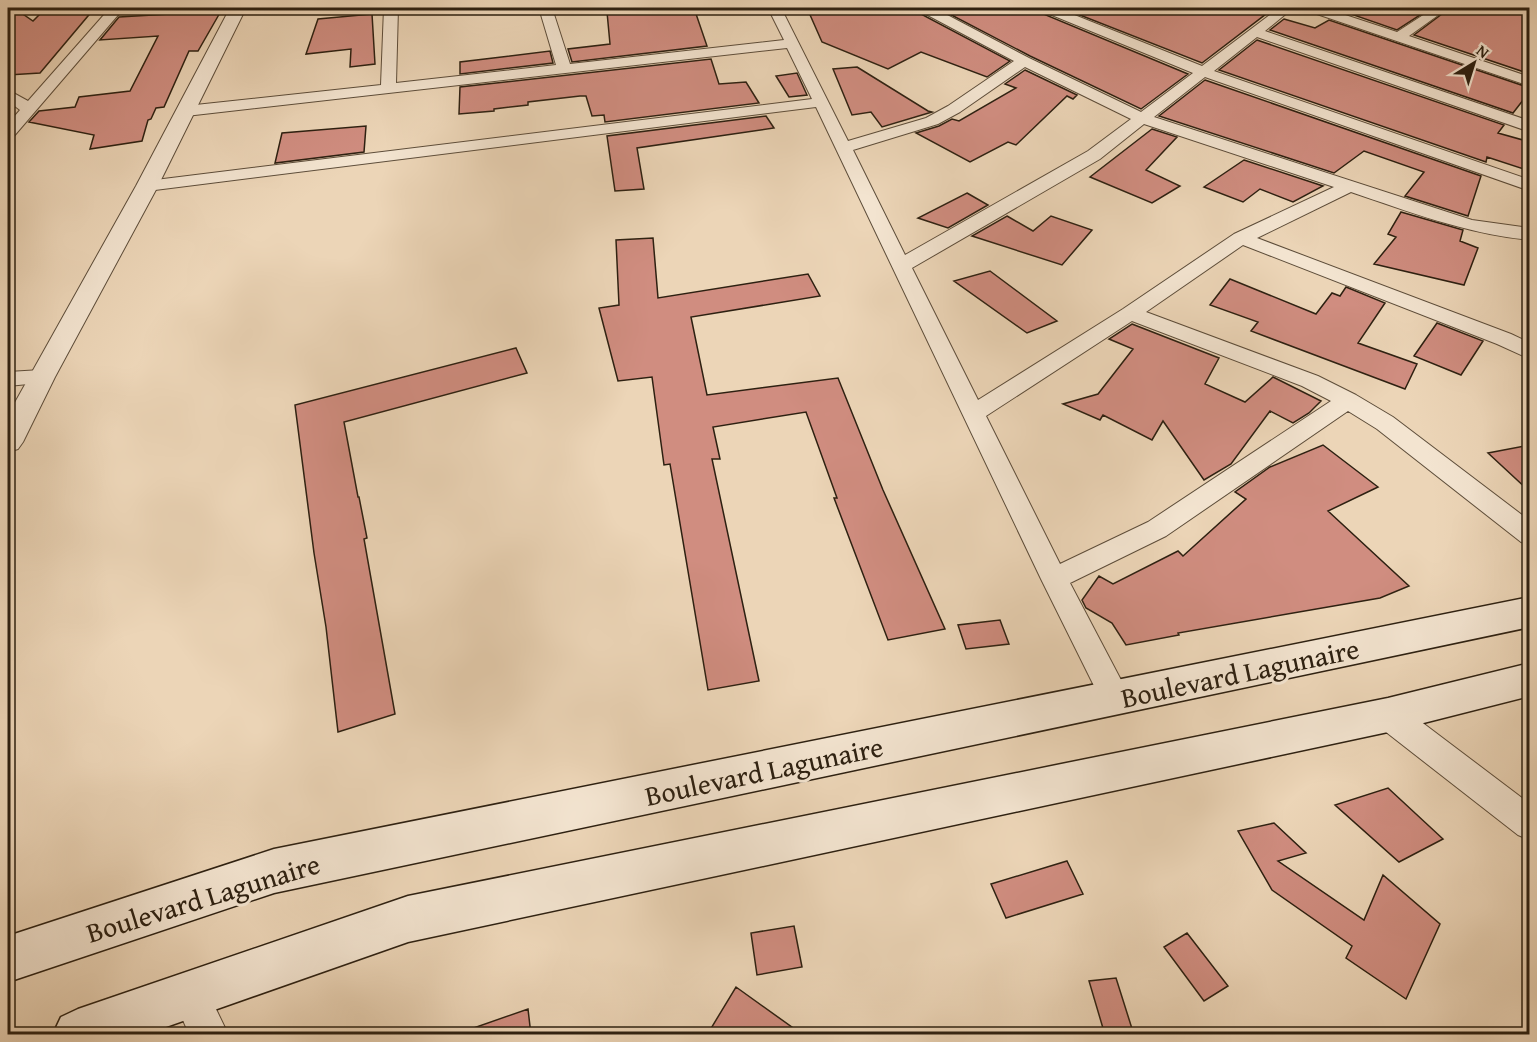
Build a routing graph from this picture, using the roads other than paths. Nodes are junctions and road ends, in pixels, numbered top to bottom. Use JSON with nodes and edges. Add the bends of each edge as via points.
{"nodes":[{"id":1,"x":117,"y":8,"type":"edge"},
{"id":2,"x":238,"y":8,"type":"edge"},
{"id":3,"x":391,"y":8,"type":"edge"},
{"id":4,"x":545,"y":8,"type":"edge"},
{"id":5,"x":775,"y":8,"type":"edge"},
{"id":6,"x":925,"y":8,"type":"edge"},
{"id":7,"x":1047,"y":8,"type":"edge"},
{"id":8,"x":1287,"y":8,"type":"edge"},
{"id":9,"x":1313,"y":8,"type":"edge"},
{"id":10,"x":1442,"y":8,"type":"edge"},
{"id":11,"x":1255,"y":32,"type":"junction"},
{"id":12,"x":1399,"y":37,"type":"junction"},
{"id":13,"x":792,"y":43,"type":"junction"},
{"id":14,"x":1024,"y":61,"type":"junction"},
{"id":15,"x":564,"y":68,"type":"junction"},
{"id":16,"x":1204,"y":72,"type":"junction"},
{"id":17,"x":1530,"y":82,"type":"edge"},
{"id":18,"x":387,"y":88,"type":"junction"},
{"id":19,"x":8,"y":94,"type":"edge"},
{"id":20,"x":821,"y":102,"type":"junction"},
{"id":21,"x":28,"y":108,"type":"junction"},
{"id":22,"x":186,"y":111,"type":"junction"},
{"id":23,"x":1144,"y":119,"type":"junction"},
{"id":24,"x":1530,"y":127,"type":"edge"},
{"id":25,"x":8,"y":133,"type":"edge"},
{"id":26,"x":843,"y":148,"type":"junction"},
{"id":27,"x":147,"y":186,"type":"junction"},
{"id":28,"x":1530,"y":186,"type":"edge"},
{"id":29,"x":1348,"y":187,"type":"junction"},
{"id":30,"x":1530,"y":234,"type":"edge"},
{"id":31,"x":1241,"y":237,"type":"junction"},
{"id":32,"x":901,"y":266,"type":"junction"},
{"id":33,"x":1130,"y":313,"type":"junction"},
{"id":34,"x":1530,"y":352,"type":"edge"},
{"id":35,"x":41,"y":377,"type":"junction"},
{"id":36,"x":8,"y":379,"type":"edge"},
{"id":37,"x":1348,"y":400,"type":"junction"},
{"id":38,"x":973,"y":413,"type":"junction"},
{"id":39,"x":8,"y":442,"type":"edge"},
{"id":40,"x":1530,"y":535,"type":"edge"},
{"id":41,"x":1054,"y":579,"type":"junction"},
{"id":42,"x":1530,"y":612,"type":"edge"},
{"id":43,"x":1530,"y":679,"type":"edge"},
{"id":44,"x":1116,"y":699,"type":"junction"},
{"id":45,"x":1388,"y":715,"type":"junction"},
{"id":46,"x":1530,"y":825,"type":"edge"},
{"id":47,"x":8,"y":959,"type":"edge"},
{"id":48,"x":190,"y":995,"type":"junction"},
{"id":49,"x":78,"y":1035,"type":"edge"},
{"id":50,"x":209,"y":1035,"type":"edge"}],
"edges":[{"from":1,"to":21,"type":"street"},
{"from":2,"to":22,"type":"street"},
{"from":3,"to":18,"type":"street"},
{"from":4,"to":15,"type":"street"},
{"from":5,"to":13,"type":"street"},
{"from":6,"to":14,"type":"street"},
{"from":7,"to":16,"type":"street"},
{"from":8,"to":11,"type":"street"},
{"from":9,"to":12,"type":"street"},
{"from":10,"to":12,"type":"street"},
{"from":11,"to":16,"type":"street"},
{"from":11,"to":24,"type":"street"},
{"from":12,"to":17,"type":"street"},
{"from":13,"to":15,"type":"street"},
{"from":13,"to":20,"type":"street"},
{"from":14,"to":23,"type":"street"},
{"from":14,"to":26,"type":"street","via":[[932,121]]},
{"from":15,"to":18,"type":"street"},
{"from":16,"to":23,"type":"street"},
{"from":16,"to":28,"type":"street"},
{"from":18,"to":22,"type":"street"},
{"from":19,"to":21,"type":"street"},
{"from":20,"to":26,"type":"street"},
{"from":20,"to":27,"type":"street"},
{"from":21,"to":25,"type":"street"},
{"from":22,"to":27,"type":"street"},
{"from":23,"to":29,"type":"street"},
{"from":23,"to":32,"type":"street","via":[[1074,168]]},
{"from":26,"to":32,"type":"street"},
{"from":27,"to":35,"type":"street"},
{"from":29,"to":30,"type":"street","via":[[1468,225]]},
{"from":29,"to":31,"type":"street"},
{"from":31,"to":33,"type":"street"},
{"from":31,"to":34,"type":"street"},
{"from":32,"to":38,"type":"street"},
{"from":33,"to":37,"type":"street","via":[[1310,381]]},
{"from":33,"to":38,"type":"street"},
{"from":35,"to":36,"type":"street"},
{"from":35,"to":39,"type":"street"},
{"from":37,"to":40,"type":"street","via":[[1385,423]]},
{"from":37,"to":41,"type":"street","via":[[1157,529]]},
{"from":38,"to":41,"type":"street"},
{"from":41,"to":44,"type":"street"},
{"from":42,"to":44,"type":"main road","name":"Boulevard Lagunaire"},
{"from":43,"to":45,"type":"main road"},
{"from":44,"to":47,"type":"main road","name":"Boulevard Lagunaire","via":[[274,871]]},
{"from":45,"to":46,"type":"street"},
{"from":45,"to":48,"type":"main road","via":[[408,919]]},
{"from":48,"to":49,"type":"main road"},
{"from":48,"to":50,"type":"street"}]}
